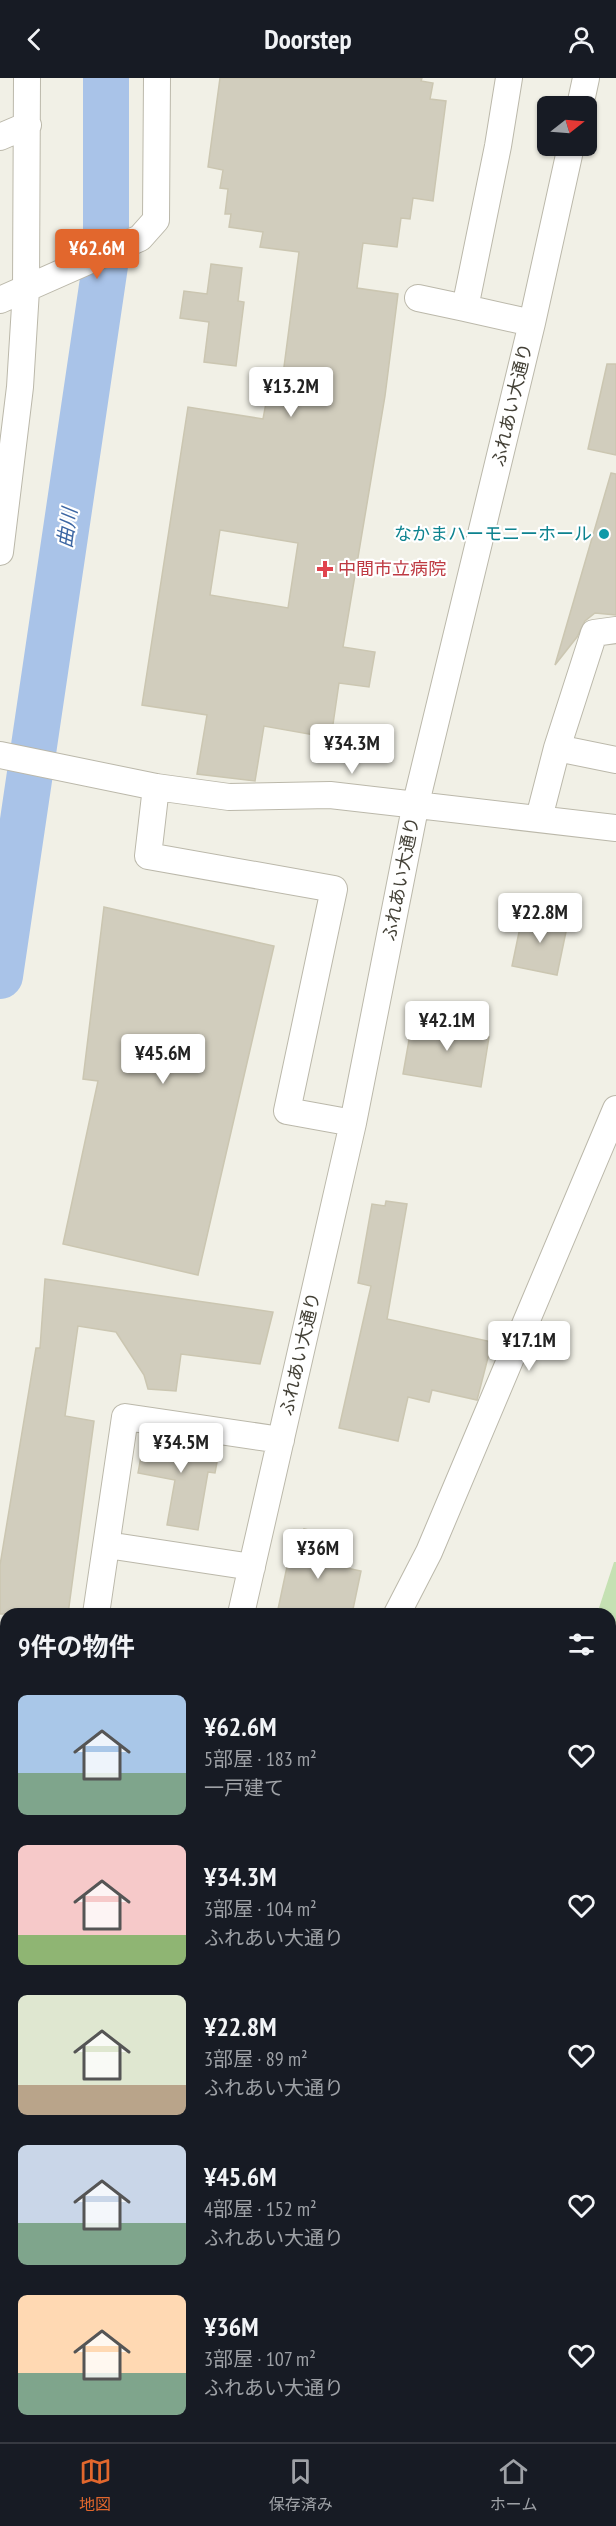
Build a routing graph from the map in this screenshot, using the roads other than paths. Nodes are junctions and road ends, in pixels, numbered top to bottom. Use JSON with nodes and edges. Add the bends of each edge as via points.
{"nodes":[{"id":1,"x":27,"y":78,"type":"edge"},
{"id":2,"x":157,"y":78,"type":"edge"},
{"id":3,"x":509,"y":78,"type":"edge"},
{"id":4,"x":586,"y":78,"type":"edge"},
{"id":5,"x":582,"y":96,"type":"edge"},
{"id":6,"x":28,"y":125,"type":"junction"},
{"id":7,"x":0,"y":137,"type":"edge"},
{"id":8,"x":569,"y":156,"type":"edge"},
{"id":9,"x":32,"y":286,"type":"junction"},
{"id":10,"x":418,"y":298,"type":"dead end"},
{"id":11,"x":0,"y":300,"type":"edge"},
{"id":12,"x":465,"y":308,"type":"junction"},
{"id":13,"x":532,"y":323,"type":"junction"},
{"id":14,"x":0,"y":552,"type":"edge"},
{"id":15,"x":616,"y":630,"type":"edge"},
{"id":16,"x":557,"y":748,"type":"junction"},
{"id":17,"x":0,"y":755,"type":"edge"},
{"id":18,"x":616,"y":760,"type":"edge"},
{"id":19,"x":156,"y":787,"type":"junction"},
{"id":20,"x":416,"y":803,"type":"junction"},
{"id":21,"x":539,"y":818,"type":"junction"},
{"id":22,"x":616,"y":828,"type":"edge"},
{"id":23,"x":616,"y":1109,"type":"edge"},
{"id":24,"x":352,"y":1122,"type":"junction"},
{"id":25,"x":280,"y":1440,"type":"junction"},
{"id":26,"x":107,"y":1545,"type":"junction"},
{"id":27,"x":252,"y":1567,"type":"junction"},
{"id":28,"x":97,"y":1608,"type":"edge"},
{"id":29,"x":242,"y":1608,"type":"edge"},
{"id":30,"x":400,"y":1608,"type":"edge"}],
"edges":[{"from":1,"to":6,"type":"street"},
{"from":2,"to":9,"type":"street","via":[[156,220],[140,238]]},
{"from":3,"to":12,"type":"street"},
{"from":4,"to":5,"type":"street"},
{"from":6,"to":7,"type":"street"},
{"from":6,"to":9,"type":"street"},
{"from":8,"to":13,"type":"street","name":"ふれあい大通り"},
{"from":9,"to":11,"type":"street"},
{"from":9,"to":14,"type":"street"},
{"from":10,"to":12,"type":"street"},
{"from":12,"to":13,"type":"street"},
{"from":13,"to":20,"type":"street","name":"ふれあい大通り"},
{"from":15,"to":16,"type":"street","via":[[594,633]]},
{"from":16,"to":18,"type":"street"},
{"from":16,"to":21,"type":"street"},
{"from":17,"to":19,"type":"street"},
{"from":19,"to":20,"type":"street","via":[[229,797],[330,795]]},
{"from":19,"to":24,"type":"street","via":[[148,856],[334,889],[287,1110]]},
{"from":20,"to":21,"type":"street"},
{"from":20,"to":24,"type":"street","name":"ふれあい大通り"},
{"from":21,"to":22,"type":"street"},
{"from":23,"to":30,"type":"street","via":[[433,1541]]},
{"from":24,"to":25,"type":"street","name":"ふれあい大通り"},
{"from":25,"to":26,"type":"street","via":[[125,1418]]},
{"from":25,"to":27,"type":"street","name":"ふれあい大通り"},
{"from":26,"to":27,"type":"street"},
{"from":26,"to":28,"type":"street"},
{"from":27,"to":29,"type":"street","name":"ふれあい大通り"}]}
